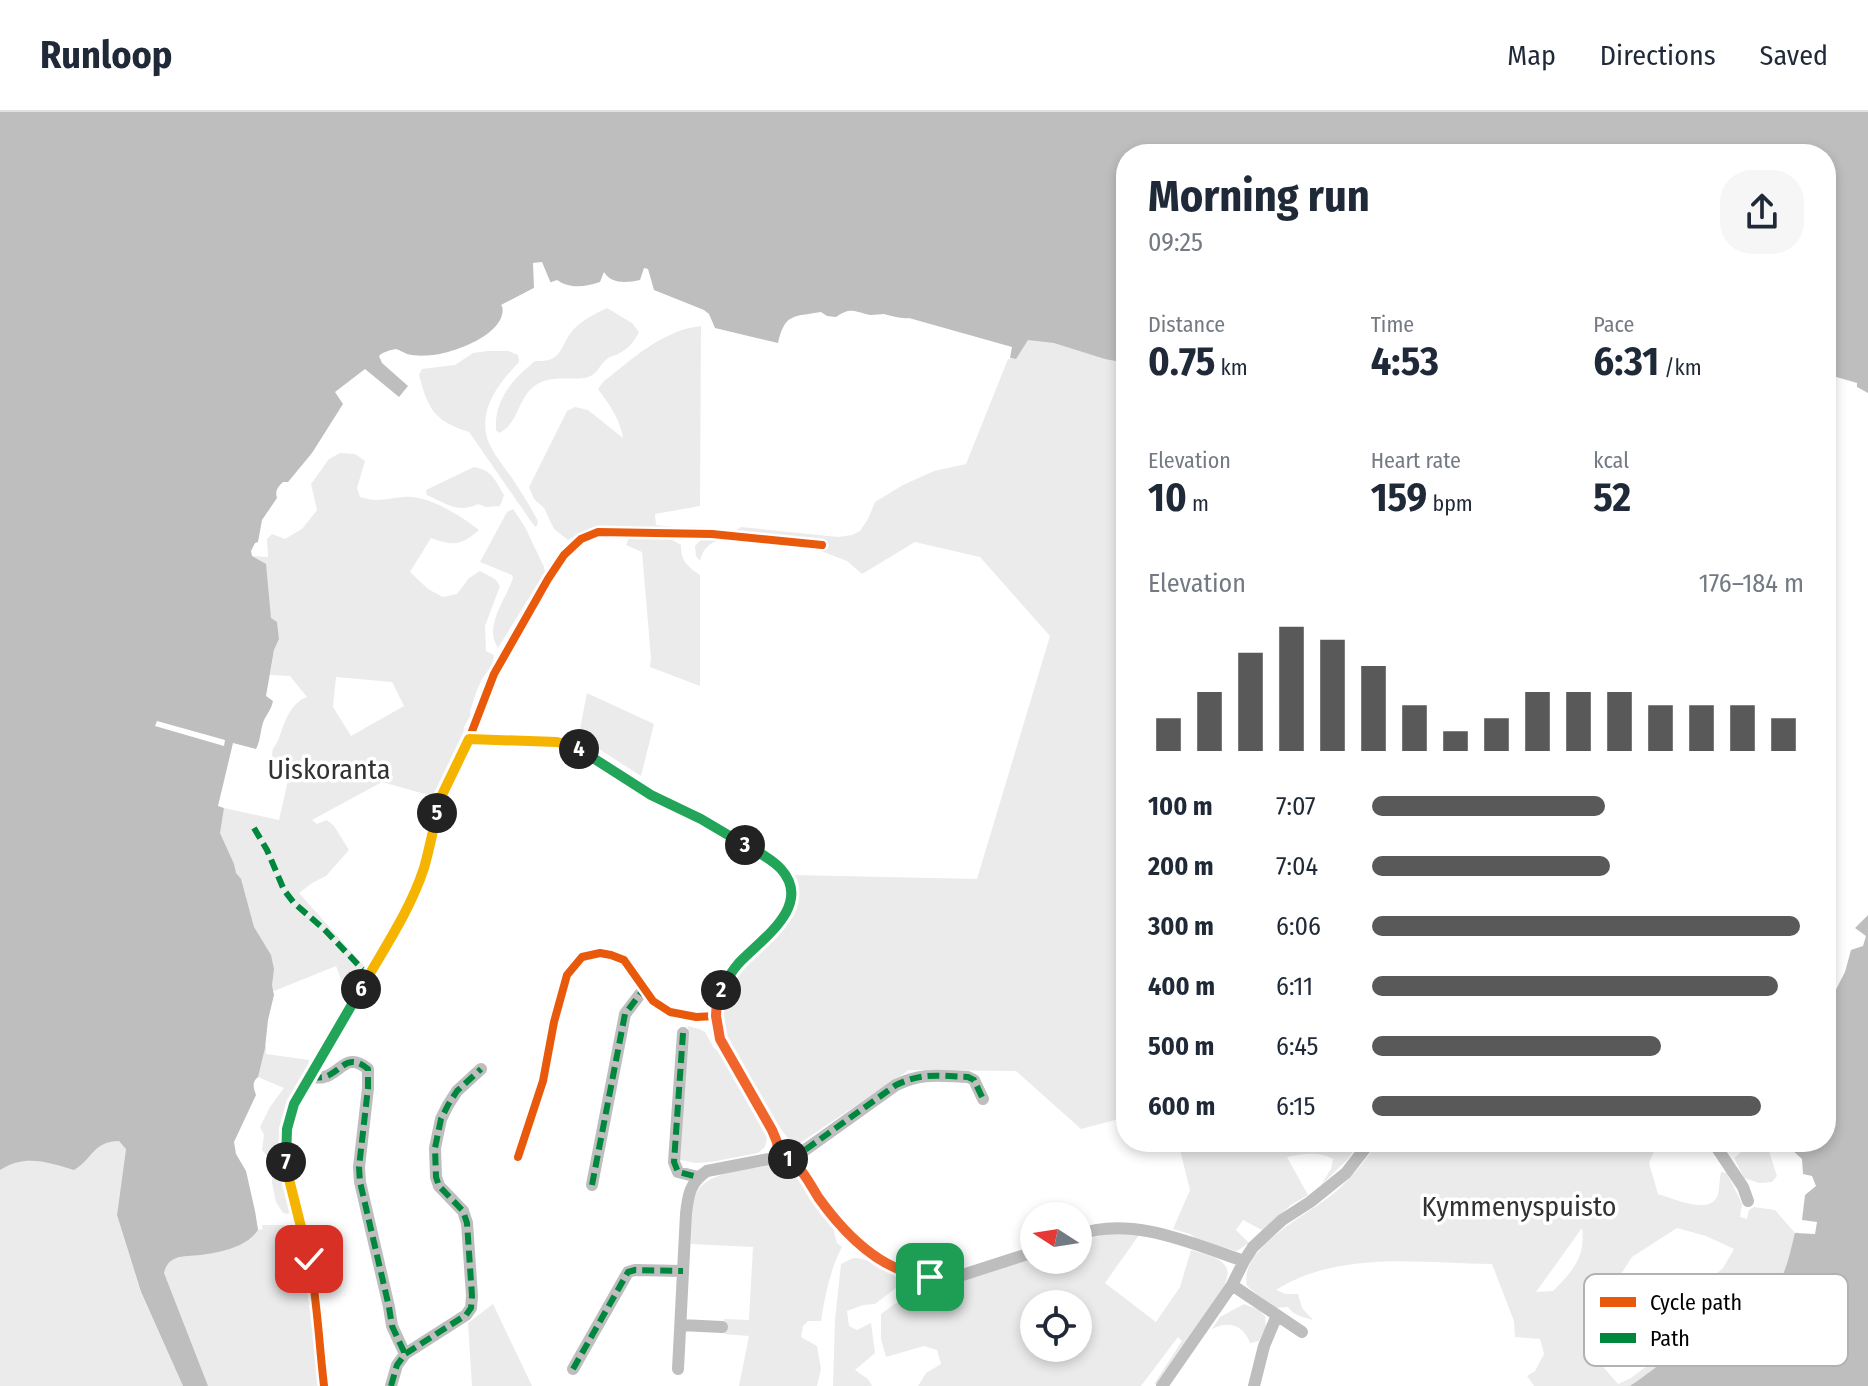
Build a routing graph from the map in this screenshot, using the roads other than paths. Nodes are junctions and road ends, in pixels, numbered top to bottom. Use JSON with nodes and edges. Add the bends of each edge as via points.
{"nodes":[{"id":1,"x":822,"y":545,"type":"dead end"},
{"id":2,"x":469,"y":739,"type":"junction"},
{"id":3,"x":644,"y":989,"type":"junction"},
{"id":4,"x":683,"y":1033,"type":"dead end"},
{"id":5,"x":481,"y":1069,"type":"dead end"},
{"id":6,"x":310,"y":1077,"type":"junction"},
{"id":7,"x":983,"y":1099,"type":"dead end"},
{"id":8,"x":1362,"y":1152,"type":"edge"},
{"id":9,"x":1720,"y":1152,"type":"edge"},
{"id":10,"x":518,"y":1157,"type":"dead end"},
{"id":11,"x":785,"y":1158,"type":"junction"},
{"id":12,"x":698,"y":1177,"type":"junction"},
{"id":13,"x":592,"y":1185,"type":"dead end"},
{"id":14,"x":1748,"y":1201,"type":"dead end"},
{"id":15,"x":1092,"y":1230,"type":"edge"},
{"id":16,"x":1020,"y":1256,"type":"edge"},
{"id":17,"x":1244,"y":1261,"type":"junction"},
{"id":18,"x":683,"y":1271,"type":"junction"},
{"id":19,"x":1232,"y":1285,"type":"junction"},
{"id":20,"x":1277,"y":1315,"type":"junction"},
{"id":21,"x":681,"y":1325,"type":"junction"},
{"id":22,"x":722,"y":1327,"type":"dead end"},
{"id":23,"x":1302,"y":1332,"type":"dead end"},
{"id":24,"x":405,"y":1354,"type":"junction"},
{"id":25,"x":573,"y":1369,"type":"dead end"},
{"id":26,"x":678,"y":1369,"type":"dead end"},
{"id":27,"x":324,"y":1386,"type":"edge"},
{"id":28,"x":391,"y":1386,"type":"edge"},
{"id":29,"x":1162,"y":1386,"type":"edge"},
{"id":30,"x":1254,"y":1386,"type":"edge"}],
"edges":[{"from":1,"to":2,"type":"street","via":[[608,531],[581,539],[564,555],[519,628],[486,691]]},
{"from":2,"to":3,"type":"street","via":[[569,745],[781,869],[791,887],[785,916],[732,971],[717,1000],[716,1016],[670,1012]]},
{"from":2,"to":6,"type":"street","via":[[442,795],[424,867],[407,907]]},
{"from":3,"to":10,"type":"street","via":[[628,964],[611,955],[582,957],[567,975],[543,1081]]},
{"from":3,"to":13,"type":"street","via":[[625,1014]]},
{"from":4,"to":12,"type":"street","via":[[674,1162],[678,1172]]},
{"from":5,"to":24,"type":"street","via":[[448,1105],[435,1148],[439,1186],[463,1211],[467,1223],[471,1308]]},
{"from":6,"to":24,"type":"street","via":[[330,1075],[343,1064],[368,1069],[360,1182],[392,1326]]},
{"from":6,"to":27,"type":"street","via":[[290,1114],[285,1149],[309,1259]]},
{"from":7,"to":11,"type":"street","via":[[968,1077],[910,1078]]},
{"from":8,"to":17,"type":"street","via":[[1346,1173],[1282,1220]]},
{"from":9,"to":14,"type":"street"},
{"from":11,"to":12,"type":"street","via":[[718,1168]]},
{"from":11,"to":16,"type":"street","via":[[853,1239],[904,1271],[950,1279]]},
{"from":12,"to":18,"type":"street","via":[[688,1194]]},
{"from":15,"to":17,"type":"street","via":[[1145,1230]]},
{"from":17,"to":19,"type":"street"},
{"from":18,"to":21,"type":"street"},
{"from":18,"to":25,"type":"street","via":[[628,1272]]},
{"from":19,"to":20,"type":"street"},
{"from":19,"to":29,"type":"street"},
{"from":20,"to":23,"type":"street"},
{"from":20,"to":30,"type":"street"},
{"from":21,"to":22,"type":"street"},
{"from":21,"to":26,"type":"street"},
{"from":24,"to":28,"type":"street"}]}
